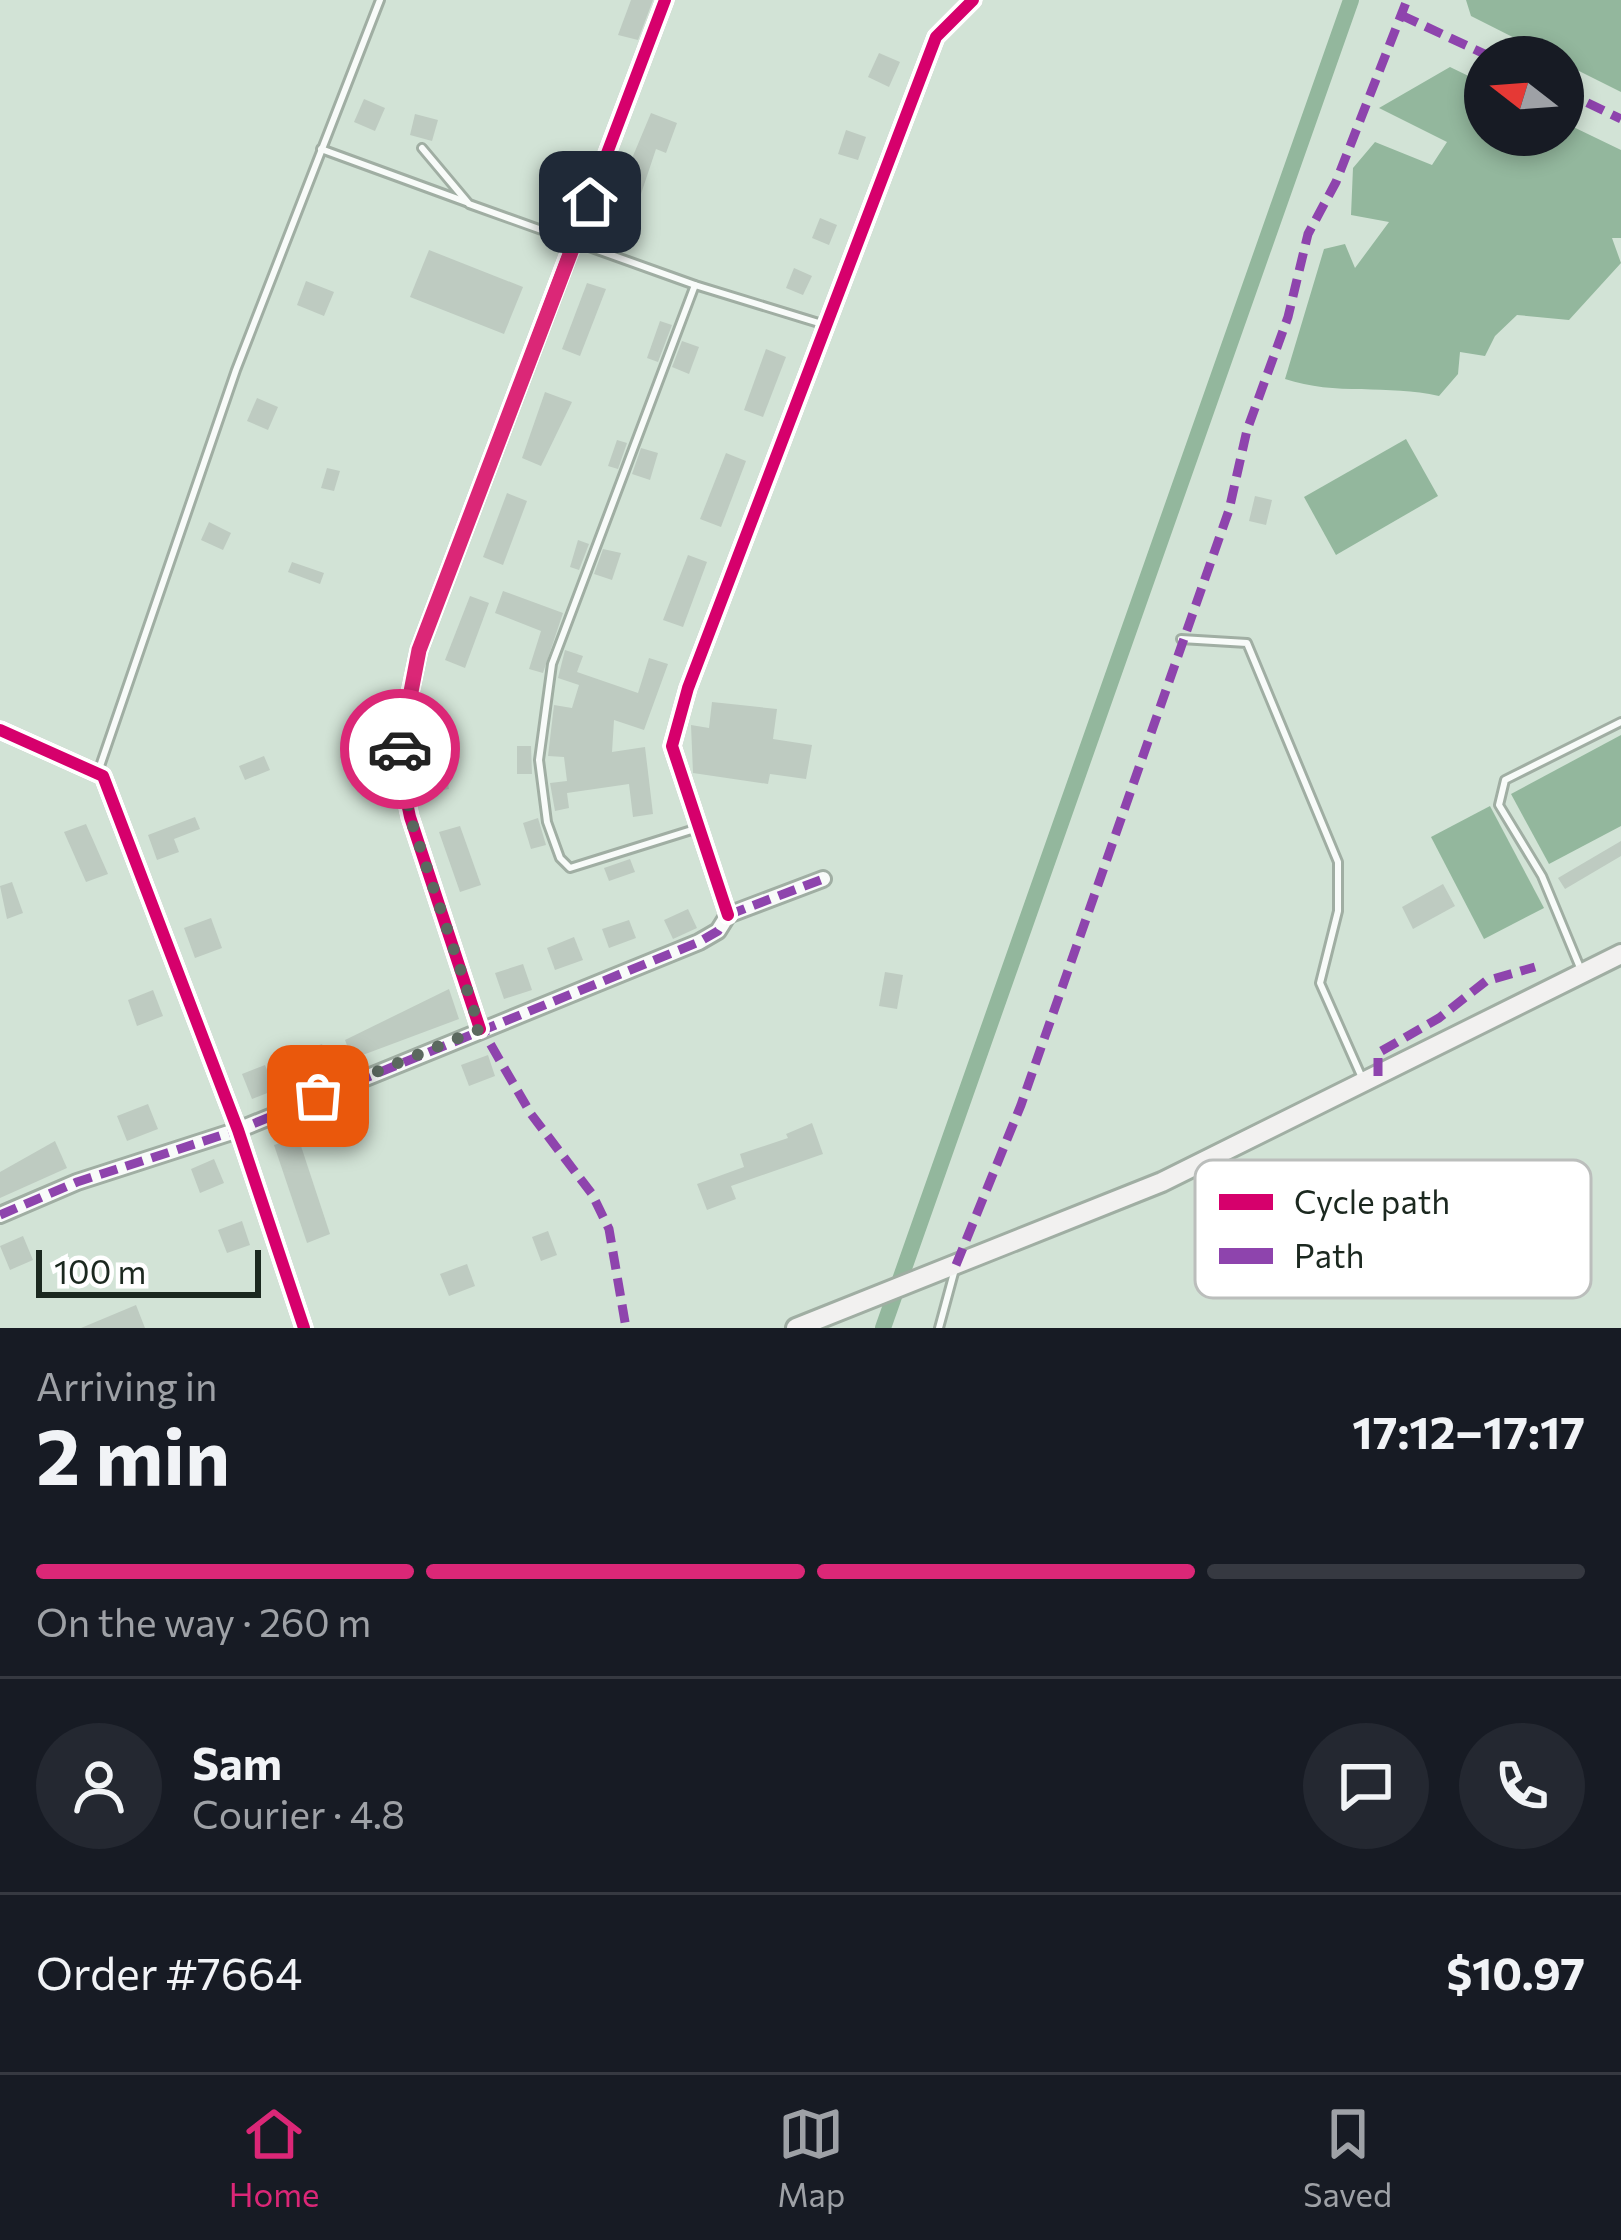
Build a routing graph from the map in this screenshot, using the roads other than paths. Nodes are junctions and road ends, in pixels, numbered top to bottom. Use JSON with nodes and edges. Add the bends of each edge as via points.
{"nodes":[{"id":1,"x":380,"y":0,"type":"edge"},
{"id":2,"x":665,"y":0,"type":"edge"},
{"id":3,"x":973,"y":0,"type":"edge"},
{"id":4,"x":422,"y":148,"type":"dead end"},
{"id":5,"x":320,"y":149,"type":"junction"},
{"id":6,"x":469,"y":204,"type":"junction"},
{"id":7,"x":575,"y":242,"type":"junction"},
{"id":8,"x":695,"y":285,"type":"junction"},
{"id":9,"x":829,"y":326,"type":"junction"},
{"id":10,"x":1181,"y":639,"type":"dead end"},
{"id":11,"x":1621,"y":722,"type":"edge"},
{"id":12,"x":0,"y":730,"type":"edge"},
{"id":13,"x":98,"y":772,"type":"junction"},
{"id":14,"x":698,"y":828,"type":"junction"},
{"id":15,"x":823,"y":879,"type":"dead end"},
{"id":16,"x":728,"y":915,"type":"junction"},
{"id":17,"x":1621,"y":954,"type":"edge"},
{"id":18,"x":1582,"y":974,"type":"junction"},
{"id":19,"x":480,"y":1029,"type":"junction"},
{"id":20,"x":1365,"y":1083,"type":"junction"},
{"id":21,"x":238,"y":1130,"type":"junction"},
{"id":22,"x":1207,"y":1160,"type":"edge"},
{"id":23,"x":1195,"y":1166,"type":"edge"},
{"id":24,"x":0,"y":1215,"type":"edge"},
{"id":25,"x":956,"y":1265,"type":"junction"},
{"id":26,"x":304,"y":1328,"type":"edge"},
{"id":27,"x":796,"y":1328,"type":"edge"},
{"id":28,"x":939,"y":1328,"type":"edge"}],
"edges":[{"from":1,"to":5,"type":"lane"},
{"from":2,"to":7,"type":"street"},
{"from":3,"to":9,"type":"street","via":[[936,37]]},
{"from":4,"to":6,"type":"lane"},
{"from":5,"to":6,"type":"lane"},
{"from":5,"to":13,"type":"lane"},
{"from":6,"to":7,"type":"lane"},
{"from":7,"to":8,"type":"lane"},
{"from":7,"to":19,"type":"street","via":[[419,650],[400,741],[410,817]]},
{"from":8,"to":9,"type":"lane"},
{"from":8,"to":14,"type":"lane","via":[[552,664],[539,760],[547,822],[570,868]]},
{"from":9,"to":14,"type":"street","via":[[672,746]]},
{"from":10,"to":20,"type":"lane","via":[[1247,643],[1319,808],[1338,862],[1338,910],[1320,983]]},
{"from":11,"to":18,"type":"lane","via":[[1505,780],[1499,805],[1542,876]]},
{"from":12,"to":13,"type":"street"},
{"from":13,"to":21,"type":"street","via":[[124,818]]},
{"from":14,"to":16,"type":"street"},
{"from":15,"to":16,"type":"street"},
{"from":16,"to":19,"type":"street","via":[[699,942]]},
{"from":17,"to":18,"type":"main road"},
{"from":18,"to":20,"type":"main road"},
{"from":19,"to":21,"type":"street"},
{"from":20,"to":22,"type":"main road"},
{"from":21,"to":24,"type":"street"},
{"from":21,"to":26,"type":"street"},
{"from":23,"to":25,"type":"main road"},
{"from":25,"to":27,"type":"main road"},
{"from":25,"to":28,"type":"lane"}]}
